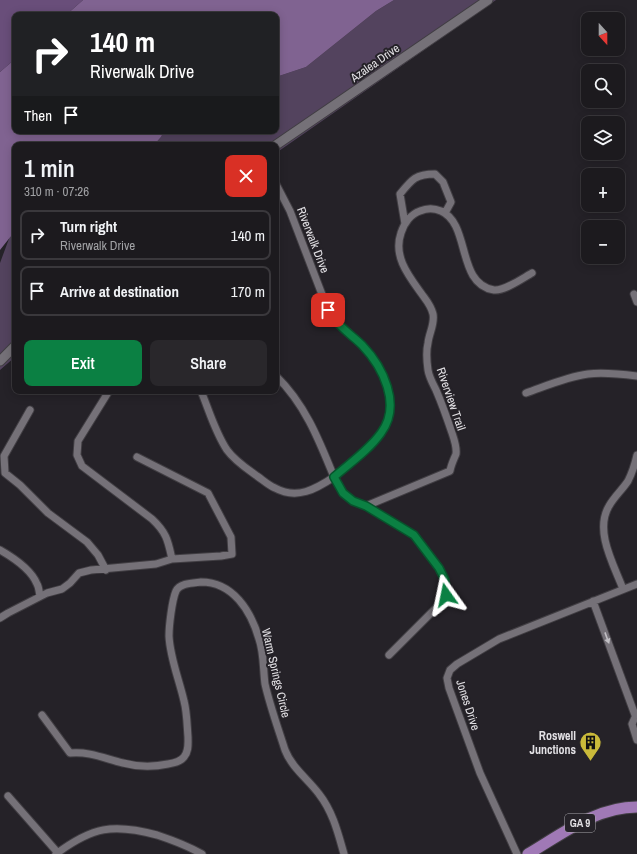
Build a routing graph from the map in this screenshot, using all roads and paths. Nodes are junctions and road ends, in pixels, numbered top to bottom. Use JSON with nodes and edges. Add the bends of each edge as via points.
{"nodes":[{"id":1,"x":488,"y":0,"type":"edge"},
{"id":2,"x":279,"y":144,"type":"edge"},
{"id":3,"x":279,"y":190,"type":"edge"},
{"id":4,"x":445,"y":213,"type":"junction"},
{"id":5,"x":405,"y":224,"type":"junction"},
{"id":6,"x":532,"y":273,"type":"dead end"},
{"id":7,"x":634,"y":294,"type":"dead end"},
{"id":8,"x":637,"y":302,"type":"edge"},
{"id":9,"x":12,"y":349,"type":"edge"},
{"id":10,"x":0,"y":361,"type":"edge"},
{"id":11,"x":637,"y":376,"type":"edge"},
{"id":12,"x":279,"y":379,"type":"edge"},
{"id":13,"x":526,"y":392,"type":"dead end"},
{"id":14,"x":107,"y":394,"type":"edge"},
{"id":15,"x":202,"y":394,"type":"edge"},
{"id":16,"x":30,"y":410,"type":"dead end"},
{"id":17,"x":637,"y":455,"type":"edge"},
{"id":18,"x":137,"y":457,"type":"dead end"},
{"id":19,"x":334,"y":477,"type":"junction"},
{"id":20,"x":366,"y":506,"type":"junction"},
{"id":21,"x":0,"y":550,"type":"edge"},
{"id":22,"x":172,"y":559,"type":"junction"},
{"id":23,"x":106,"y":570,"type":"junction"},
{"id":24,"x":637,"y":584,"type":"edge"},
{"id":25,"x":623,"y":589,"type":"junction"},
{"id":26,"x":40,"y":596,"type":"junction"},
{"id":27,"x":596,"y":600,"type":"junction"},
{"id":28,"x":0,"y":618,"type":"edge"},
{"id":29,"x":389,"y":655,"type":"dead end"},
{"id":30,"x":636,"y":714,"type":"edge"},
{"id":31,"x":42,"y":715,"type":"dead end"},
{"id":32,"x":637,"y":740,"type":"edge"},
{"id":33,"x":8,"y":796,"type":"dead end"},
{"id":34,"x":637,"y":808,"type":"edge"},
{"id":35,"x":57,"y":853,"type":"edge"},
{"id":36,"x":202,"y":854,"type":"edge"},
{"id":37,"x":344,"y":854,"type":"edge"},
{"id":38,"x":517,"y":854,"type":"edge"},
{"id":39,"x":528,"y":854,"type":"edge"}],
"edges":[{"from":1,"to":2,"type":"street","name":"Azalea Drive"},
{"from":3,"to":19,"type":"street","name":"Riverwalk Drive","via":[[290,211],[328,310],[338,324],[372,357],[389,392],[390,412],[382,433]]},
{"from":4,"to":5,"type":"street","name":"Riverview Trail","via":[[436,209],[422,210],[415,213]]},
{"from":4,"to":5,"type":"street","via":[[451,202],[443,182],[436,174],[423,174],[412,179],[400,194]]},
{"from":4,"to":6,"type":"street","via":[[454,222],[470,271],[483,285],[494,290],[503,289]]},
{"from":5,"to":20,"type":"street","name":"Riverview Trail","via":[[398,247],[401,262],[430,304],[434,316],[427,344],[428,371],[447,417],[456,452],[450,471]]},
{"from":7,"to":8,"type":"street"},
{"from":9,"to":10,"type":"street"},
{"from":11,"to":13,"type":"street","via":[[613,373],[587,374]]},
{"from":12,"to":19,"type":"street","via":[[293,394],[312,424]]},
{"from":14,"to":22,"type":"street","via":[[78,441],[77,455],[82,466],[162,529],[168,540]]},
{"from":15,"to":19,"type":"street","name":"Riverwalk Drive","via":[[227,450],[242,466],[275,489],[289,493],[304,492],[317,488]]},
{"from":16,"to":23,"type":"street","via":[[4,456],[5,473],[48,513],[87,542]]},
{"from":17,"to":25,"type":"street","via":[[628,481],[609,506],[604,523],[605,541]]},
{"from":18,"to":22,"type":"street","via":[[208,493],[231,537],[232,554]]},
{"from":19,"to":20,"type":"street","via":[[343,493],[353,501]]},
{"from":20,"to":29,"type":"street","via":[[414,535],[445,580],[446,595],[440,604]]},
{"from":21,"to":26,"type":"street","via":[[30,571],[38,585]]},
{"from":22,"to":23,"type":"street","via":[[156,564]]},
{"from":23,"to":26,"type":"street","via":[[79,573],[62,589]]},
{"from":24,"to":25,"type":"street"},
{"from":25,"to":27,"type":"street"},
{"from":26,"to":28,"type":"street"},
{"from":27,"to":30,"type":"street","one_way":true},
{"from":27,"to":38,"type":"street","name":"Jones Drive","via":[[499,640],[457,664],[450,670],[447,678],[448,688],[480,772]]},
{"from":30,"to":32,"type":"street","via":[[632,724]]},
{"from":31,"to":37,"type":"street","name":"Warm Springs Circle","via":[[70,754],[86,753],[141,766],[160,766],[179,761],[185,756],[188,743],[184,701],[169,636],[176,592],[180,586],[192,583],[202,582],[222,587],[238,598],[250,617],[260,639],[265,684],[285,750],[289,760],[328,808]]},
{"from":33,"to":35,"type":"street"},
{"from":34,"to":39,"type":"main road","number":"GA 9","via":[[610,810],[595,816]]},
{"from":35,"to":36,"type":"street","via":[[86,835],[114,828],[141,831],[184,845]]}]}
